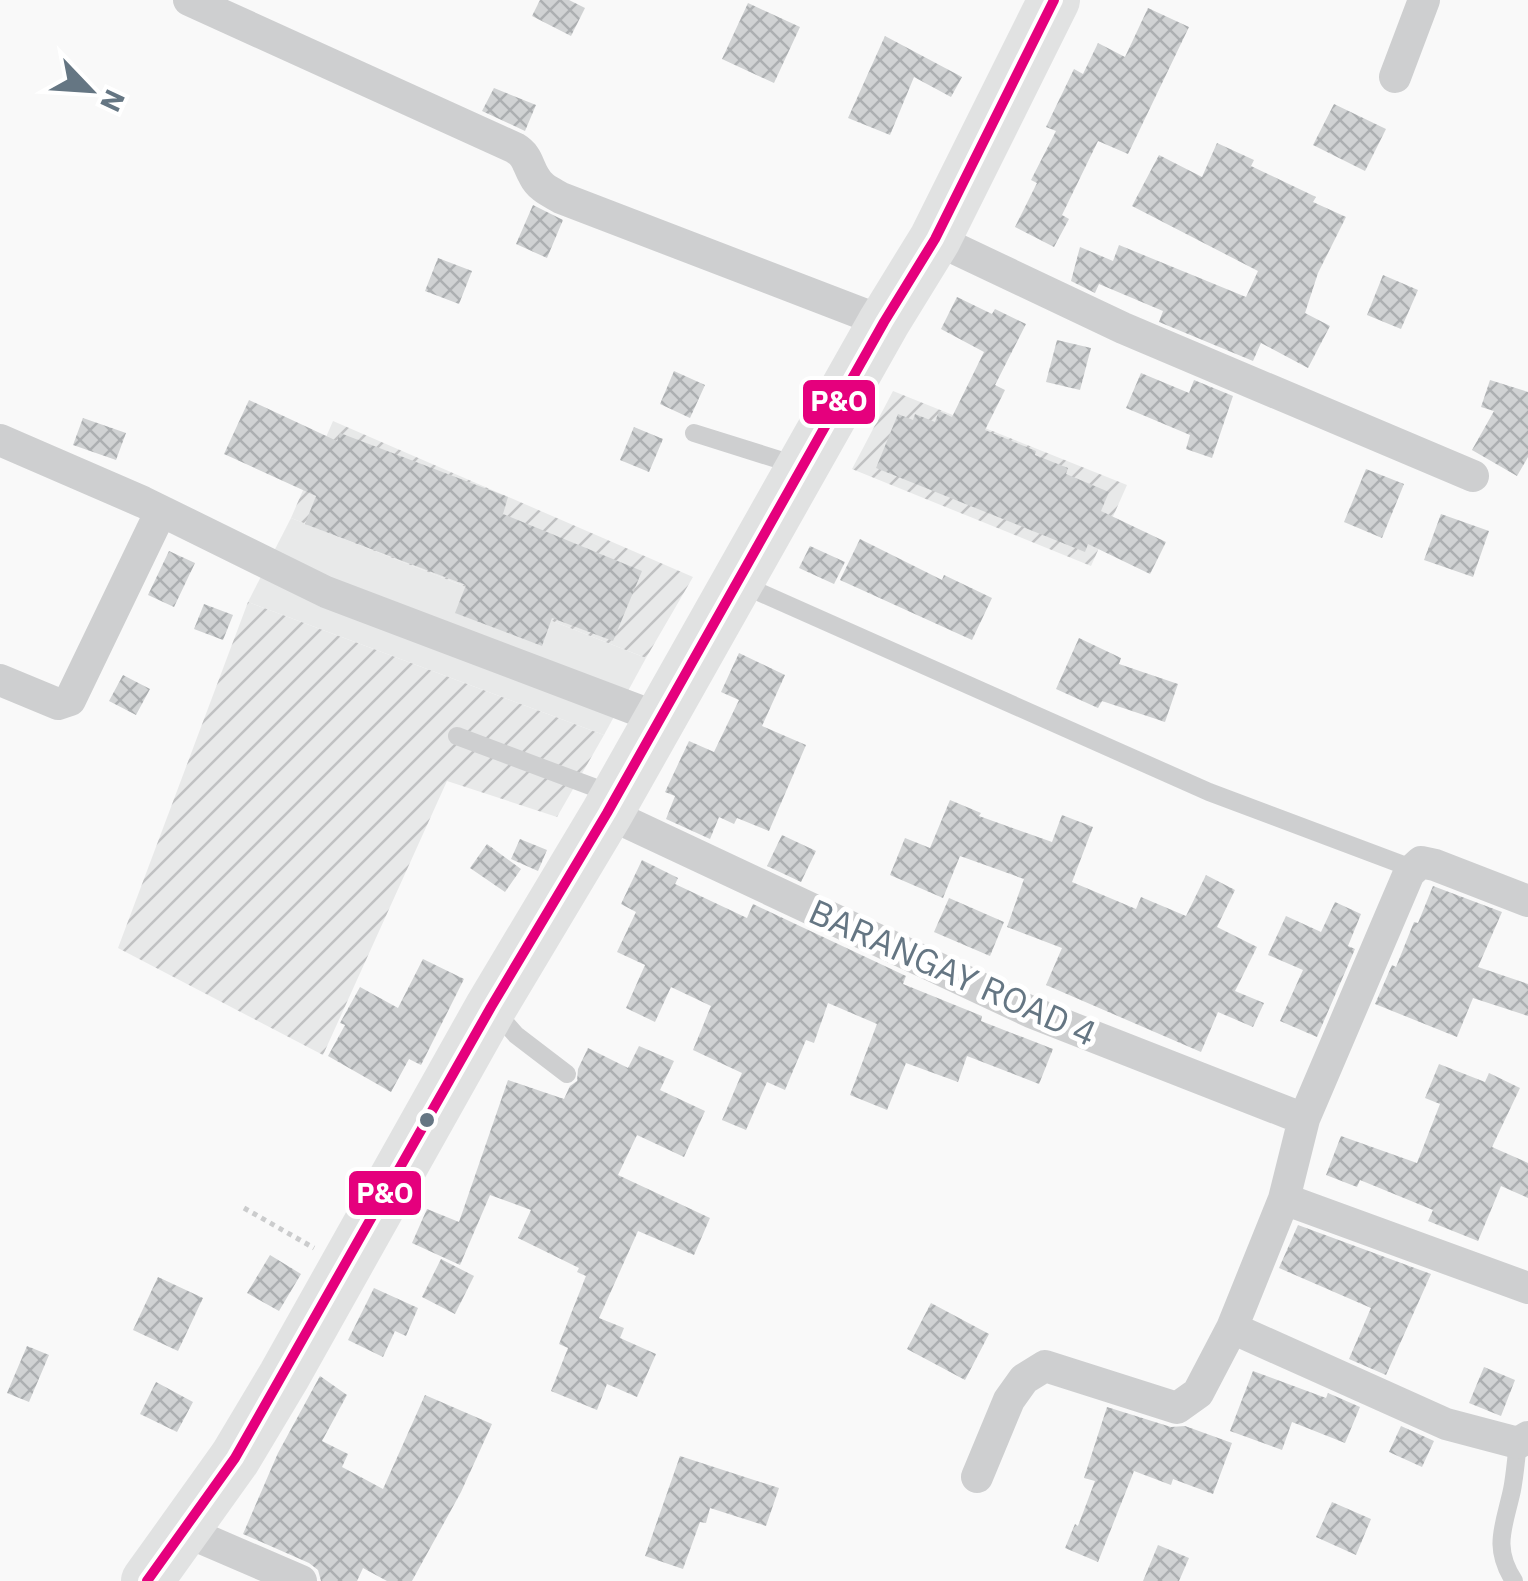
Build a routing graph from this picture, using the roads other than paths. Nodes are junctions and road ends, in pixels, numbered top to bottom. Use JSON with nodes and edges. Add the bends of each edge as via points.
{"nodes":[{"id":1,"x":188,"y":0,"type":"edge"},
{"id":2,"x":1054,"y":0,"type":"edge"},
{"id":3,"x":1424,"y":0,"type":"edge"},
{"id":4,"x":228,"y":8,"type":"edge"},
{"id":5,"x":1395,"y":77,"type":"dead end"},
{"id":6,"x":935,"y":239,"type":"junction"},
{"id":7,"x":884,"y":322,"type":"junction"},
{"id":8,"x":694,"y":432,"type":"dead end"},
{"id":9,"x":0,"y":440,"type":"edge"},
{"id":10,"x":804,"y":468,"type":"junction"},
{"id":11,"x":1473,"y":476,"type":"dead end"},
{"id":12,"x":161,"y":510,"type":"junction"},
{"id":13,"x":738,"y":583,"type":"junction"},
{"id":14,"x":0,"y":680,"type":"edge"},
{"id":15,"x":661,"y":719,"type":"junction"},
{"id":16,"x":457,"y":736,"type":"dead end"},
{"id":17,"x":612,"y":804,"type":"junction"},
{"id":18,"x":1414,"y":868,"type":"junction"},
{"id":19,"x":1528,"y":901,"type":"edge"},
{"id":20,"x":491,"y":1007,"type":"junction"},
{"id":21,"x":566,"y":1074,"type":"dead end"},
{"id":22,"x":1304,"y":1119,"type":"junction"},
{"id":23,"x":1284,"y":1199,"type":"junction"},
{"id":24,"x":1528,"y":1288,"type":"edge"},
{"id":25,"x":1232,"y":1328,"type":"junction"},
{"id":26,"x":1523,"y":1440,"type":"edge"},
{"id":27,"x":977,"y":1477,"type":"dead end"},
{"id":28,"x":185,"y":1530,"type":"junction"},
{"id":29,"x":147,"y":1581,"type":"edge"},
{"id":30,"x":300,"y":1581,"type":"edge"},
{"id":31,"x":1514,"y":1581,"type":"edge"}],
"edges":[{"from":1,"to":4,"type":"street"},
{"from":2,"to":6,"type":"main road"},
{"from":3,"to":5,"type":"street"},
{"from":4,"to":7,"type":"street","via":[[515,148],[544,189],[561,198]]},
{"from":6,"to":7,"type":"main road"},
{"from":6,"to":11,"type":"street","via":[[1123,328]]},
{"from":7,"to":10,"type":"main road"},
{"from":8,"to":10,"type":"lane"},
{"from":9,"to":12,"type":"street"},
{"from":10,"to":13,"type":"main road"},
{"from":12,"to":14,"type":"street","via":[[70,700],[58,704]]},
{"from":12,"to":15,"type":"street","via":[[326,592]]},
{"from":13,"to":15,"type":"main road"},
{"from":13,"to":18,"type":"lane","via":[[1210,792]]},
{"from":15,"to":17,"type":"main road"},
{"from":16,"to":17,"type":"lane"},
{"from":17,"to":20,"type":"main road"},
{"from":17,"to":22,"type":"street","name":"BARANGAY ROAD 4","via":[[1031,1012]]},
{"from":18,"to":19,"type":"street","via":[[1435,864]]},
{"from":18,"to":22,"type":"street"},
{"from":20,"to":21,"type":"lane"},
{"from":20,"to":28,"type":"main road","via":[[235,1458]]},
{"from":22,"to":23,"type":"street"},
{"from":23,"to":24,"type":"street"},
{"from":23,"to":25,"type":"street"},
{"from":25,"to":26,"type":"street","via":[[1446,1424]]},
{"from":25,"to":27,"type":"street","via":[[1198,1393],[1176,1408],[1045,1366],[1009,1400]]},
{"from":26,"to":31,"type":"lane","via":[[1501,1530],[1501,1556]]},
{"from":28,"to":29,"type":"main road"},
{"from":28,"to":30,"type":"street"}]}
